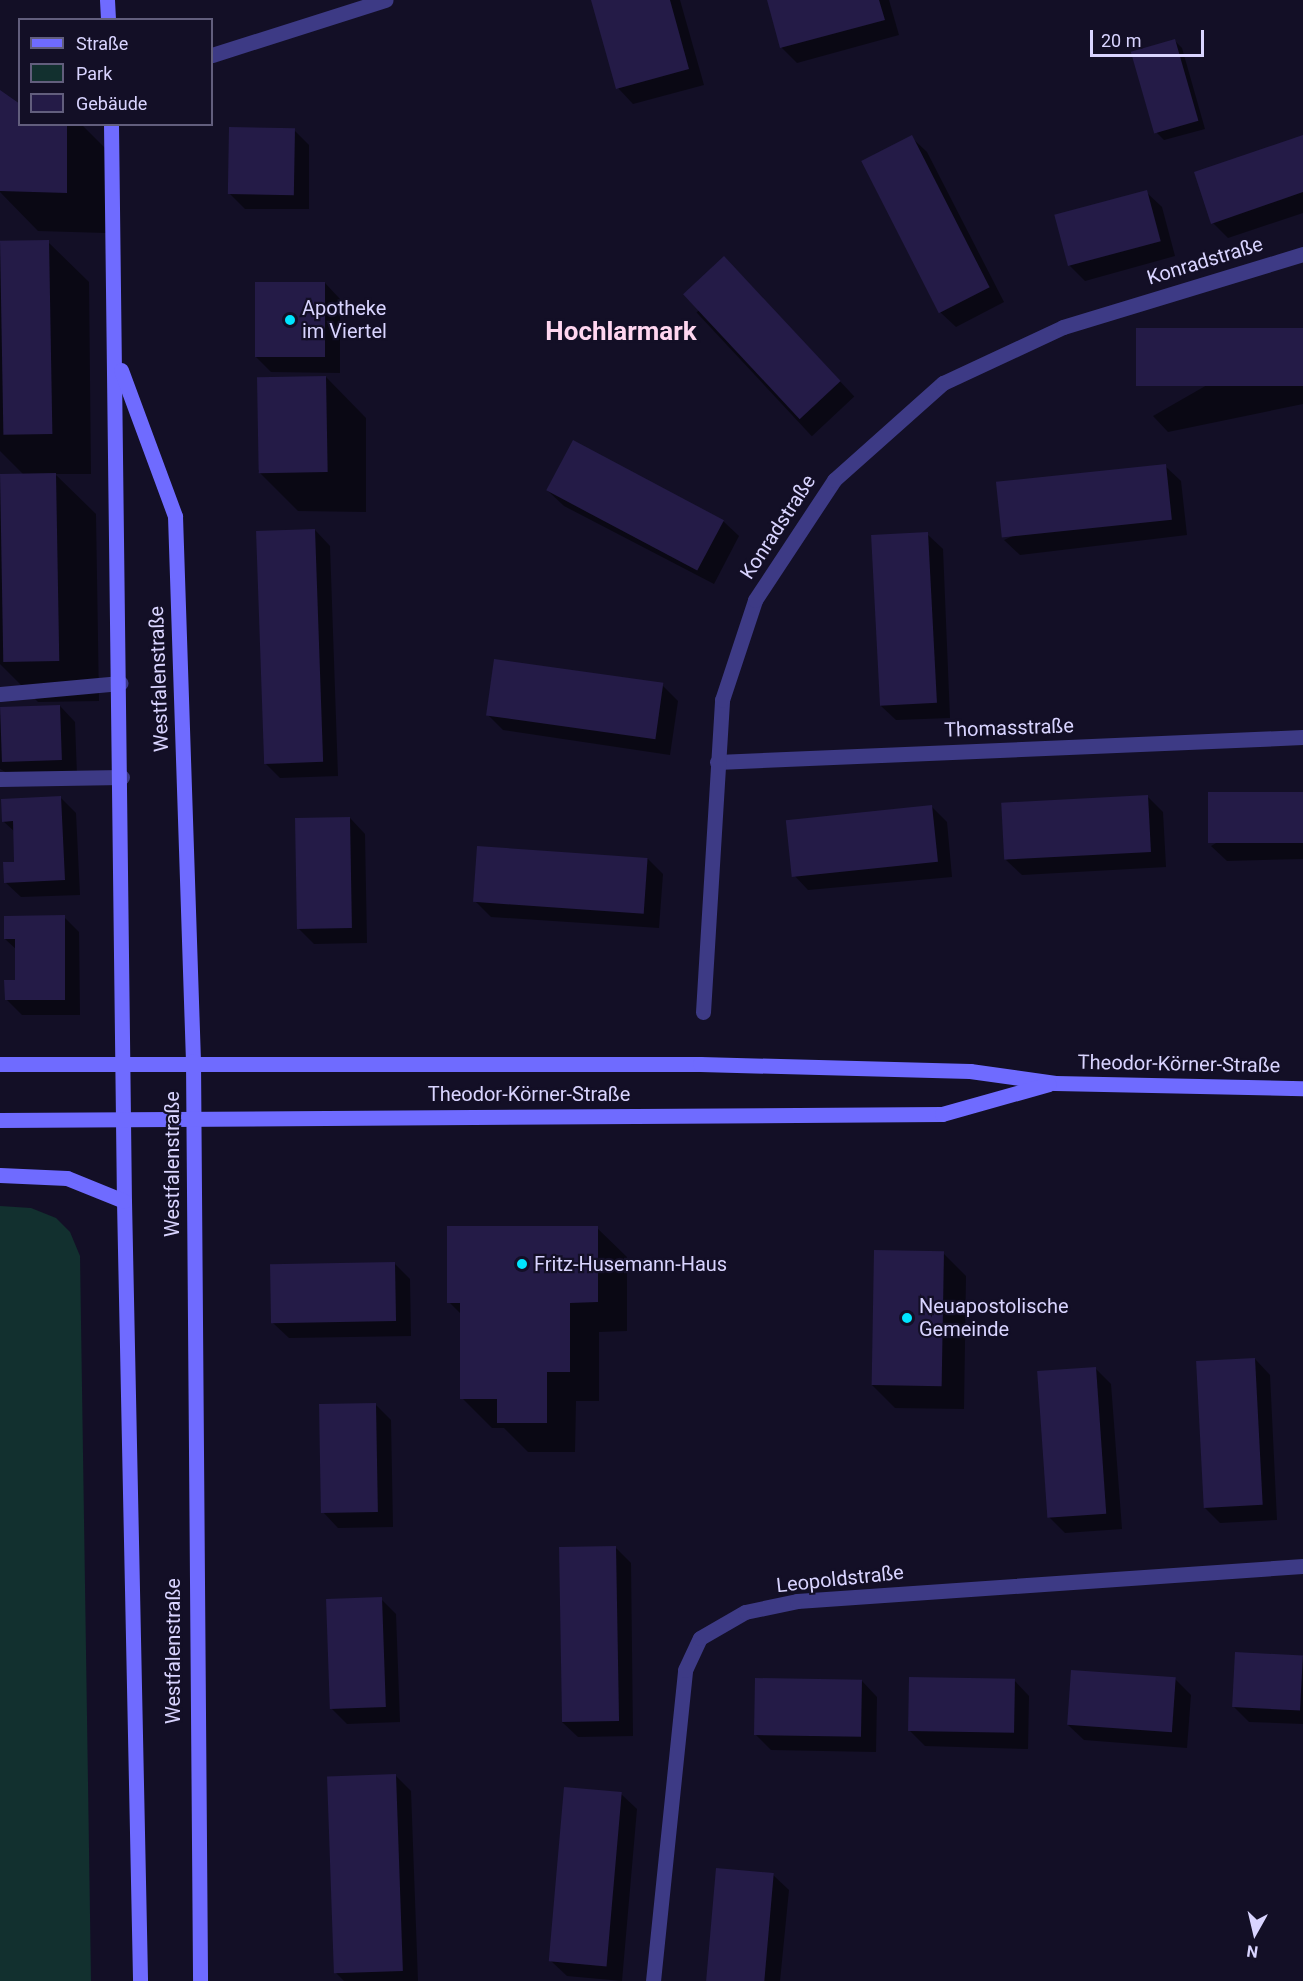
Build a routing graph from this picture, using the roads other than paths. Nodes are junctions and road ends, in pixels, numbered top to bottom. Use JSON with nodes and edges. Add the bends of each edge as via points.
{"nodes":[{"id":1,"x":107,"y":0,"type":"edge"},
{"id":2,"x":385,"y":0,"type":"edge"},
{"id":3,"x":108,"y":18,"type":"edge"},
{"id":4,"x":213,"y":55,"type":"edge"},
{"id":5,"x":111,"y":126,"type":"edge"},
{"id":6,"x":1303,"y":254,"type":"edge"},
{"id":7,"x":117,"y":358,"type":"junction"},
{"id":8,"x":121,"y":683,"type":"junction"},
{"id":9,"x":0,"y":694,"type":"edge"},
{"id":10,"x":1303,"y":737,"type":"edge"},
{"id":11,"x":717,"y":762,"type":"junction"},
{"id":12,"x":122,"y":777,"type":"junction"},
{"id":13,"x":0,"y":779,"type":"edge"},
{"id":14,"x":703,"y":1012,"type":"dead end"},
{"id":15,"x":193,"y":1061,"type":"junction"},
{"id":16,"x":123,"y":1062,"type":"junction"},
{"id":17,"x":0,"y":1064,"type":"edge"},
{"id":18,"x":1054,"y":1083,"type":"junction"},
{"id":19,"x":1303,"y":1088,"type":"edge"},
{"id":20,"x":194,"y":1117,"type":"junction"},
{"id":21,"x":123,"y":1118,"type":"junction"},
{"id":22,"x":0,"y":1120,"type":"edge"},
{"id":23,"x":0,"y":1175,"type":"edge"},
{"id":24,"x":124,"y":1201,"type":"junction"},
{"id":25,"x":1303,"y":1566,"type":"edge"},
{"id":26,"x":140,"y":1981,"type":"edge"},
{"id":27,"x":200,"y":1981,"type":"edge"},
{"id":28,"x":653,"y":1981,"type":"edge"}],
"edges":[{"from":1,"to":3,"type":"main road"},
{"from":2,"to":4,"type":"street"},
{"from":5,"to":7,"type":"main road","name":"Westfalenstraße"},
{"from":6,"to":11,"type":"street","name":"Konradstraße","via":[[1063,327],[943,383],[888,428],[834,480],[755,600],[722,699]]},
{"from":7,"to":8,"type":"main road","name":"Westfalenstraße"},
{"from":7,"to":15,"type":"main road","name":"Westfalenstraße","via":[[175,516]]},
{"from":8,"to":9,"type":"street"},
{"from":8,"to":12,"type":"main road","name":"Westfalenstraße"},
{"from":10,"to":11,"type":"street","name":"Thomasstraße"},
{"from":11,"to":14,"type":"street","name":"Konradstraße"},
{"from":12,"to":13,"type":"street"},
{"from":12,"to":16,"type":"main road","name":"Westfalenstraße"},
{"from":15,"to":16,"type":"main road","name":"Theodor-Körner-Straße"},
{"from":15,"to":18,"type":"main road","name":"Theodor-Körner-Straße","via":[[811,1066],[969,1071]]},
{"from":15,"to":20,"type":"main road","name":"Westfalenstraße"},
{"from":16,"to":17,"type":"main road","name":"Theodor-Körner-Straße"},
{"from":16,"to":21,"type":"main road","name":"Westfalenstraße"},
{"from":18,"to":19,"type":"main road","name":"Theodor-Körner-Straße"},
{"from":18,"to":20,"type":"main road","name":"Theodor-Körner-Straße","via":[[942,1114]]},
{"from":20,"to":21,"type":"main road","name":"Theodor-Körner-Straße"},
{"from":20,"to":27,"type":"main road","name":"Westfalenstraße"},
{"from":21,"to":22,"type":"main road","name":"Theodor-Körner-Straße"},
{"from":21,"to":24,"type":"main road","name":"Westfalenstraße"},
{"from":23,"to":24,"type":"main road","via":[[67,1178]]},
{"from":24,"to":26,"type":"main road","name":"Westfalenstraße"},
{"from":25,"to":28,"type":"street","name":"Leopoldstraße","via":[[797,1601],[745,1612],[700,1638],[684,1681]]}]}
